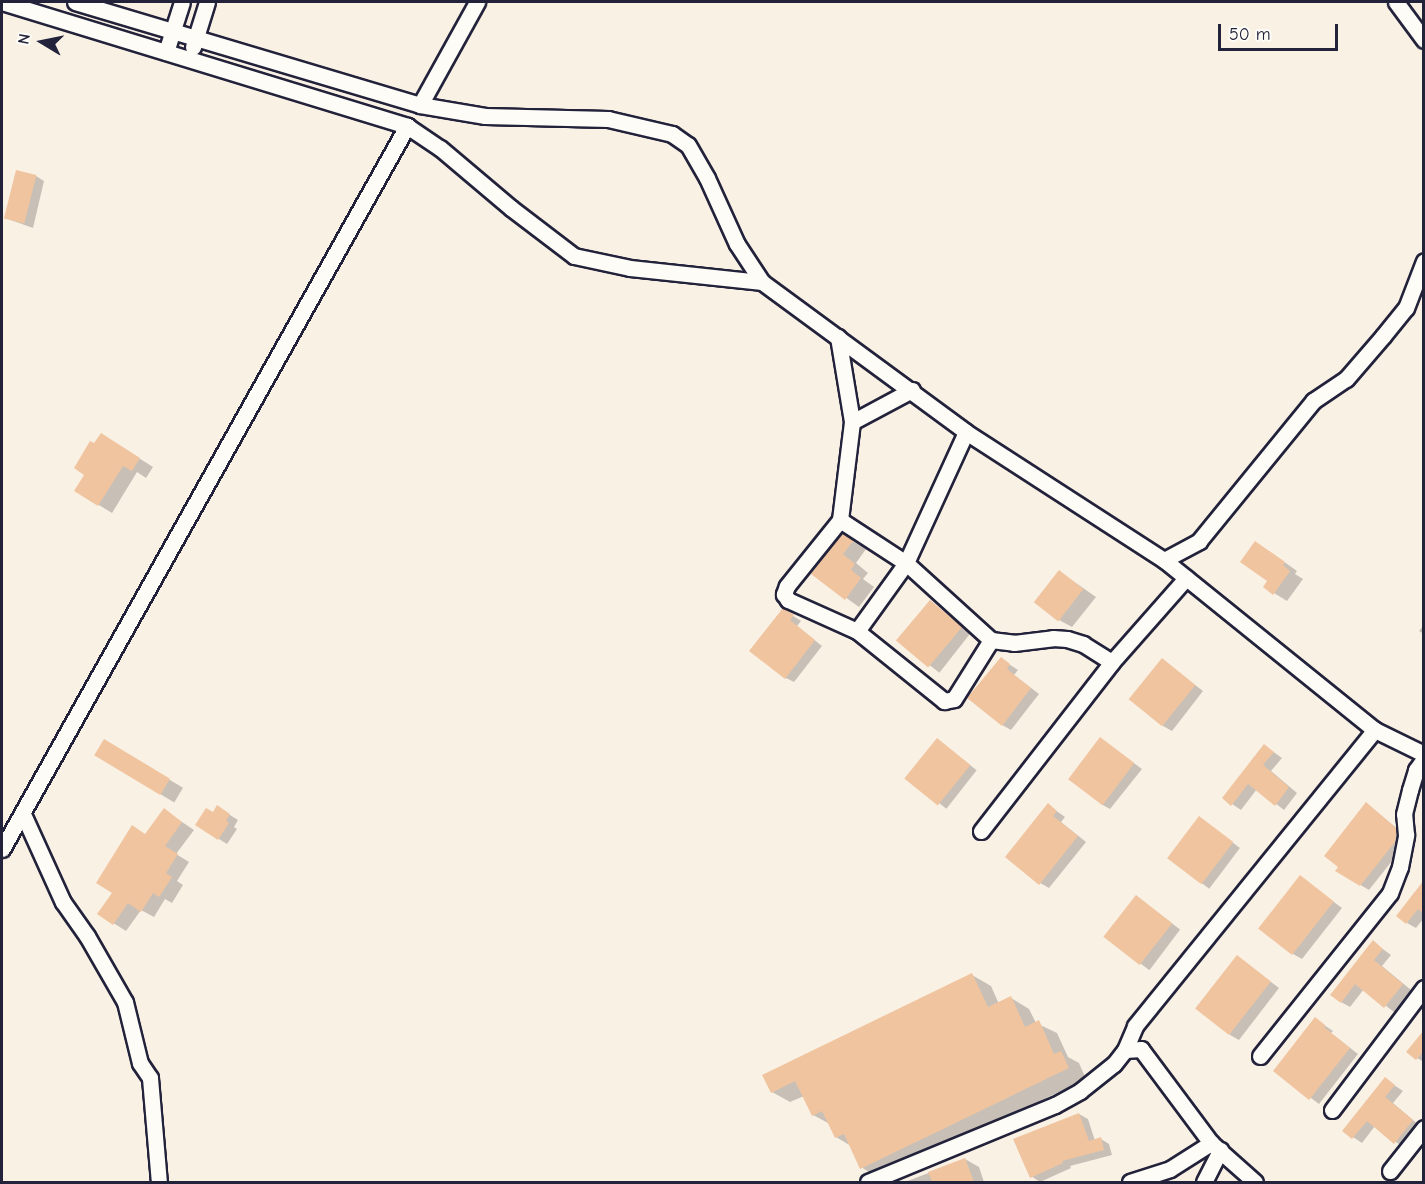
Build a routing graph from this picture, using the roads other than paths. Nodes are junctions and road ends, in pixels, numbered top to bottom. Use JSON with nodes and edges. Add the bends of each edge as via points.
{"nodes":[{"id":1,"x":2,"y":2,"type":"edge"},
{"id":2,"x":75,"y":2,"type":"edge"},
{"id":3,"x":182,"y":2,"type":"edge"},
{"id":4,"x":207,"y":2,"type":"edge"},
{"id":5,"x":477,"y":2,"type":"edge"},
{"id":6,"x":1396,"y":2,"type":"edge"},
{"id":7,"x":173,"y":31,"type":"junction"},
{"id":8,"x":196,"y":38,"type":"junction"},
{"id":9,"x":1424,"y":40,"type":"edge"},
{"id":10,"x":166,"y":52,"type":"junction"},
{"id":11,"x":190,"y":59,"type":"junction"},
{"id":12,"x":420,"y":105,"type":"junction"},
{"id":13,"x":407,"y":126,"type":"junction"},
{"id":14,"x":1424,"y":261,"type":"edge"},
{"id":15,"x":762,"y":282,"type":"junction"},
{"id":16,"x":838,"y":337,"type":"junction"},
{"id":17,"x":912,"y":390,"type":"junction"},
{"id":18,"x":852,"y":422,"type":"junction"},
{"id":19,"x":966,"y":432,"type":"junction"},
{"id":20,"x":840,"y":520,"type":"junction"},
{"id":21,"x":1164,"y":560,"type":"junction"},
{"id":22,"x":906,"y":563,"type":"junction"},
{"id":23,"x":1186,"y":578,"type":"junction"},
{"id":24,"x":857,"y":631,"type":"junction"},
{"id":25,"x":991,"y":640,"type":"junction"},
{"id":26,"x":1112,"y":662,"type":"junction"},
{"id":27,"x":1375,"y":730,"type":"junction"},
{"id":28,"x":1424,"y":754,"type":"edge"},
{"id":29,"x":1424,"y":759,"type":"edge"},
{"id":30,"x":23,"y":814,"type":"junction"},
{"id":31,"x":981,"y":831,"type":"dead end"},
{"id":32,"x":2,"y":849,"type":"edge"},
{"id":33,"x":1424,"y":988,"type":"edge"},
{"id":34,"x":1135,"y":1026,"type":"junction"},
{"id":35,"x":1141,"y":1049,"type":"junction"},
{"id":36,"x":1125,"y":1050,"type":"junction"},
{"id":37,"x":1260,"y":1056,"type":"dead end"},
{"id":38,"x":1332,"y":1110,"type":"dead end"},
{"id":39,"x":1424,"y":1128,"type":"edge"},
{"id":40,"x":1215,"y":1147,"type":"junction"},
{"id":41,"x":1390,"y":1171,"type":"dead end"},
{"id":42,"x":1172,"y":1176,"type":"edge"},
{"id":43,"x":159,"y":1182,"type":"edge"},
{"id":44,"x":868,"y":1182,"type":"edge"},
{"id":45,"x":1130,"y":1182,"type":"edge"},
{"id":46,"x":1149,"y":1182,"type":"edge"},
{"id":47,"x":1204,"y":1182,"type":"edge"},
{"id":48,"x":1255,"y":1182,"type":"edge"}],
"edges":[{"from":1,"to":10,"type":"street"},
{"from":2,"to":7,"type":"street"},
{"from":3,"to":7,"type":"street"},
{"from":4,"to":8,"type":"street"},
{"from":5,"to":12,"type":"street"},
{"from":6,"to":9,"type":"street"},
{"from":7,"to":8,"type":"street"},
{"from":7,"to":10,"type":"street"},
{"from":8,"to":11,"type":"street"},
{"from":8,"to":12,"type":"street"},
{"from":10,"to":11,"type":"street"},
{"from":11,"to":13,"type":"street"},
{"from":12,"to":15,"type":"street","via":[[485,116],[608,119],[672,134],[688,145],[737,244]]},
{"from":13,"to":15,"type":"street","via":[[574,256],[630,268]]},
{"from":13,"to":30,"type":"street"},
{"from":14,"to":21,"type":"street","via":[[1406,308],[1346,379],[1313,401],[1199,541]]},
{"from":15,"to":16,"type":"street"},
{"from":16,"to":17,"type":"street"},
{"from":16,"to":18,"type":"street"},
{"from":17,"to":18,"type":"street"},
{"from":17,"to":19,"type":"street"},
{"from":18,"to":20,"type":"street"},
{"from":19,"to":21,"type":"street"},
{"from":19,"to":22,"type":"street"},
{"from":20,"to":22,"type":"street"},
{"from":20,"to":24,"type":"street","via":[[784,594],[788,600]]},
{"from":21,"to":23,"type":"street"},
{"from":22,"to":24,"type":"street"},
{"from":22,"to":25,"type":"street"},
{"from":23,"to":26,"type":"street"},
{"from":23,"to":27,"type":"street"},
{"from":24,"to":25,"type":"street","via":[[944,701],[954,699]]},
{"from":25,"to":26,"type":"street","via":[[1014,643],[1067,639]]},
{"from":26,"to":31,"type":"street"},
{"from":27,"to":28,"type":"street"},
{"from":27,"to":34,"type":"street"},
{"from":29,"to":37,"type":"street","via":[[1410,790],[1400,867],[1390,893]]},
{"from":30,"to":32,"type":"street"},
{"from":30,"to":43,"type":"street","via":[[63,903],[125,1002],[140,1063],[150,1078]]},
{"from":33,"to":38,"type":"street"},
{"from":34,"to":35,"type":"street"},
{"from":34,"to":36,"type":"street"},
{"from":35,"to":36,"type":"street"},
{"from":35,"to":40,"type":"street"},
{"from":36,"to":44,"type":"street","via":[[1114,1064],[1055,1106]]},
{"from":39,"to":41,"type":"street"},
{"from":40,"to":42,"type":"street"},
{"from":40,"to":47,"type":"street"},
{"from":40,"to":48,"type":"street"},
{"from":42,"to":45,"type":"street"},
{"from":42,"to":46,"type":"street"}]}
